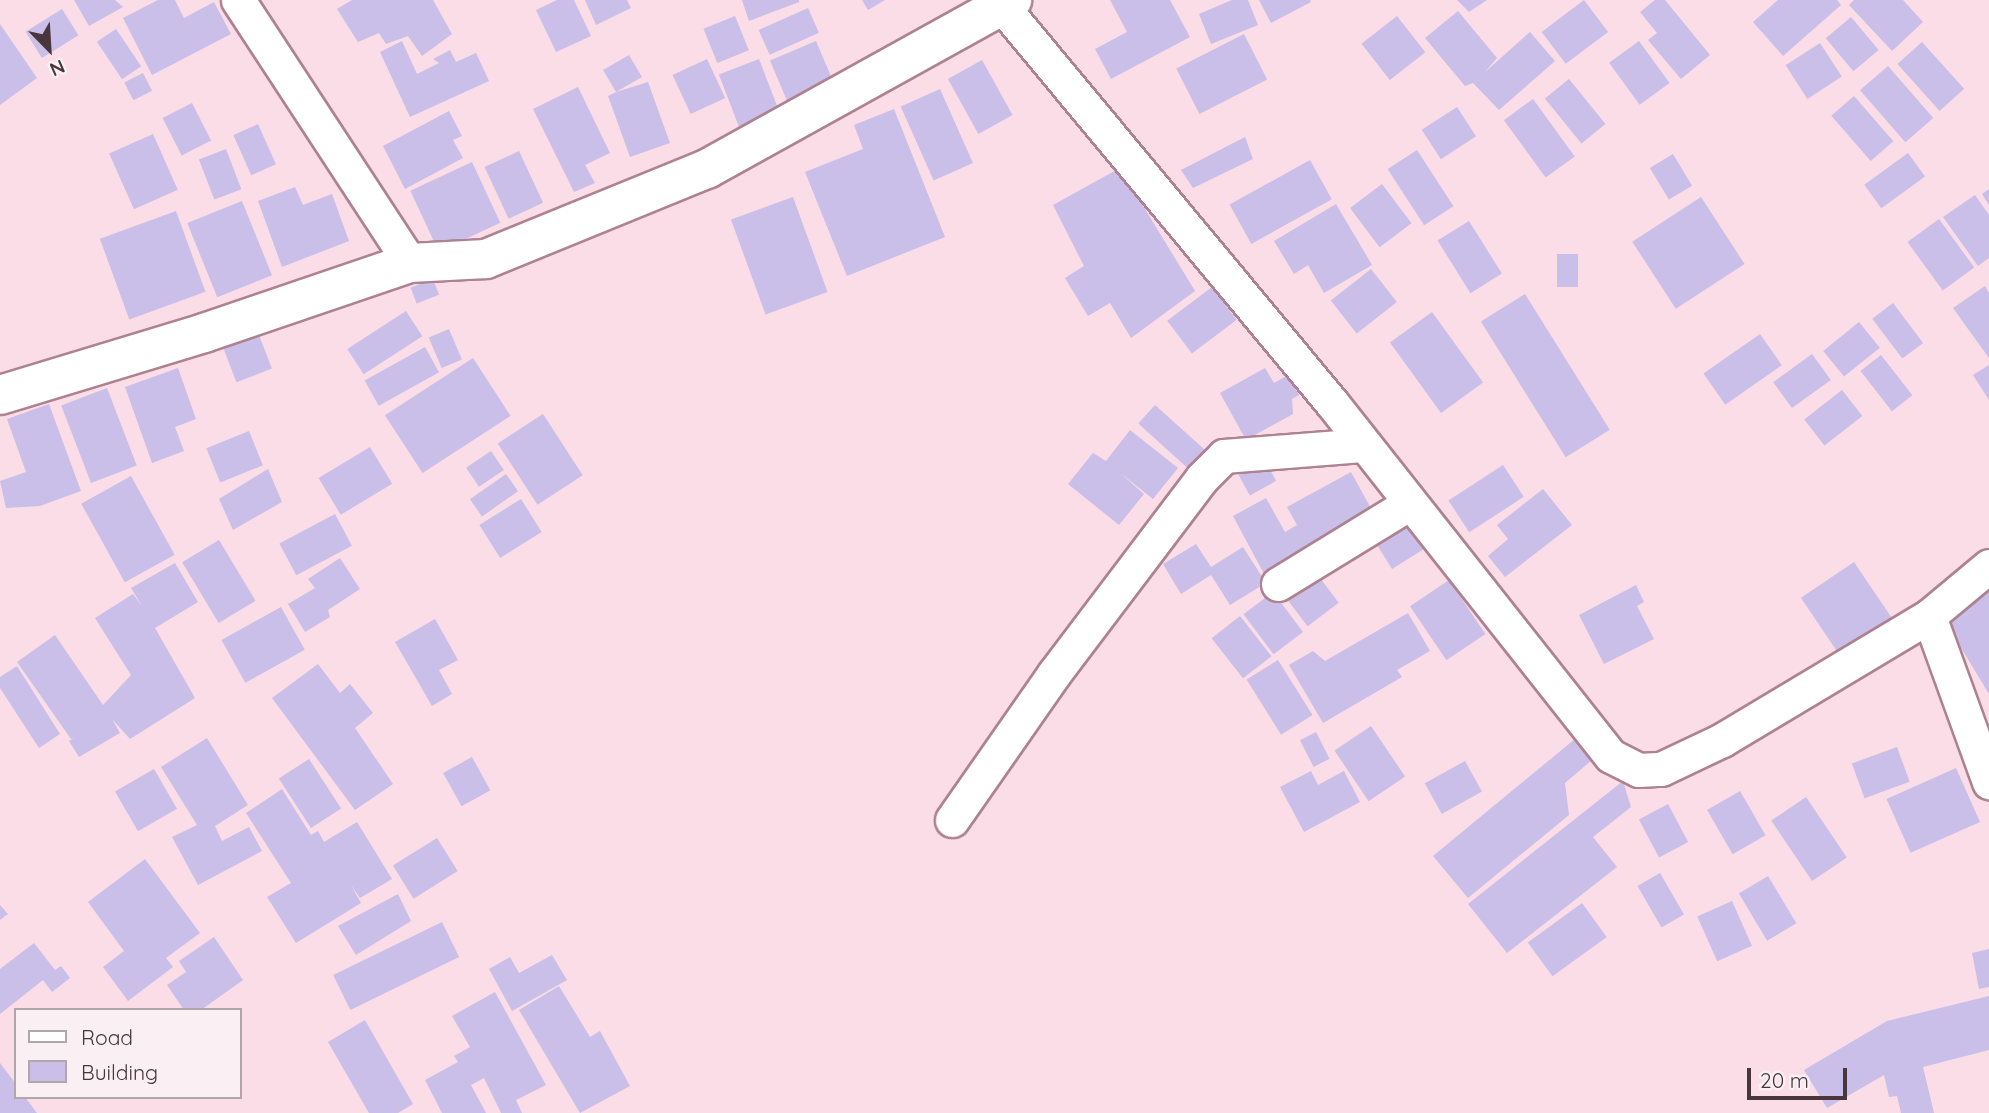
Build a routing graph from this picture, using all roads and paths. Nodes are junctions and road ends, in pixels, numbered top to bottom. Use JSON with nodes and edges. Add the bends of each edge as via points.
{"nodes":[{"id":1,"x":238,"y":0,"type":"edge"},
{"id":2,"x":1007,"y":3,"type":"edge"},
{"id":3,"x":410,"y":263,"type":"junction"},
{"id":4,"x":0,"y":395,"type":"edge"},
{"id":5,"x":1365,"y":445,"type":"junction"},
{"id":6,"x":1410,"y":503,"type":"junction"},
{"id":7,"x":1989,"y":566,"type":"edge"},
{"id":8,"x":1278,"y":584,"type":"dead end"},
{"id":9,"x":1929,"y":616,"type":"junction"},
{"id":10,"x":1989,"y":782,"type":"edge"},
{"id":11,"x":952,"y":820,"type":"dead end"}],
"edges":[{"from":1,"to":3,"type":"street"},
{"from":2,"to":3,"type":"street","via":[[707,169],[486,259]]},
{"from":2,"to":5,"type":"street"},
{"from":3,"to":4,"type":"street","via":[[204,333]]},
{"from":5,"to":6,"type":"street"},
{"from":5,"to":11,"type":"street","via":[[1224,456],[1202,478],[1053,675]]},
{"from":6,"to":8,"type":"street"},
{"from":6,"to":9,"type":"street","via":[[1611,756],[1639,770],[1661,769],[1723,740]]},
{"from":7,"to":9,"type":"street"},
{"from":9,"to":10,"type":"street"}]}
